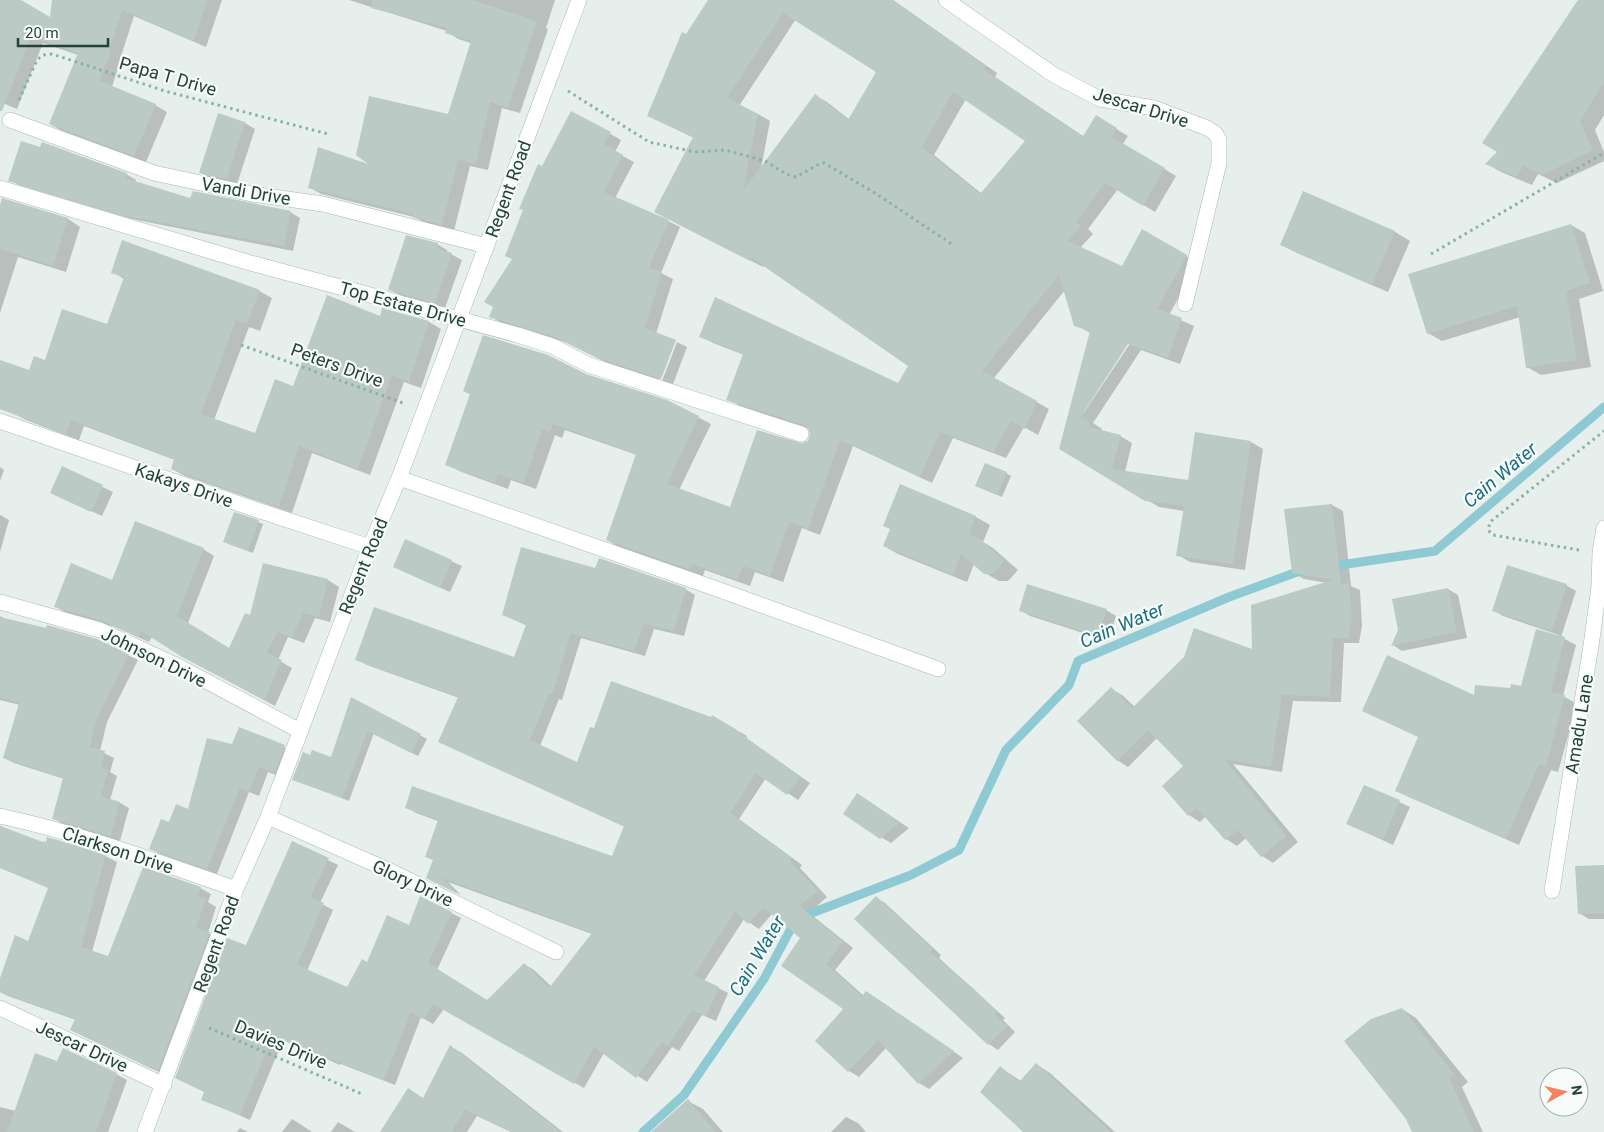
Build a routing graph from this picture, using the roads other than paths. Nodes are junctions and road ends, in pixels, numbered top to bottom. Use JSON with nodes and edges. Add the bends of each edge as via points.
{"nodes":[{"id":1,"x":579,"y":0,"type":"edge"},
{"id":2,"x":946,"y":0,"type":"edge"},
{"id":3,"x":10,"y":120,"type":"road end"},
{"id":4,"x":0,"y":188,"type":"edge"},
{"id":5,"x":487,"y":246,"type":"junction"},
{"id":6,"x":1185,"y":304,"type":"dead end"},
{"id":7,"x":459,"y":318,"type":"junction"},
{"id":8,"x":0,"y":421,"type":"edge"},
{"id":9,"x":801,"y":434,"type":"dead end"},
{"id":10,"x":399,"y":478,"type":"junction"},
{"id":11,"x":1604,"y":528,"type":"edge"},
{"id":12,"x":370,"y":547,"type":"junction"},
{"id":13,"x":0,"y":602,"type":"edge"},
{"id":14,"x":938,"y":669,"type":"dead end"},
{"id":15,"x":300,"y":731,"type":"junction"},
{"id":16,"x":0,"y":816,"type":"edge"},
{"id":17,"x":268,"y":817,"type":"junction"},
{"id":18,"x":236,"y":889,"type":"junction"},
{"id":19,"x":1552,"y":891,"type":"dead end"},
{"id":20,"x":556,"y":952,"type":"dead end"},
{"id":21,"x":0,"y":1008,"type":"edge"},
{"id":22,"x":164,"y":1085,"type":"junction"},
{"id":23,"x":145,"y":1132,"type":"edge"}],
"edges":[{"from":1,"to":5,"type":"street","name":"Regent Road"},
{"from":2,"to":6,"type":"street","name":"Jescar Drive","via":[[1054,75],[1100,99],[1154,108],[1216,133],[1219,163]]},
{"from":3,"to":5,"type":"street","name":"Vandi Drive","via":[[154,173],[252,194],[323,204]]},
{"from":4,"to":7,"type":"street","name":"Top Estate Drive","via":[[247,262]]},
{"from":5,"to":7,"type":"street","name":"Regent Road"},
{"from":7,"to":9,"type":"street","name":"Top Estate Drive","via":[[552,346],[589,365]]},
{"from":7,"to":10,"type":"street","name":"Regent Road"},
{"from":8,"to":12,"type":"street","name":"Kakays Drive"},
{"from":10,"to":12,"type":"street","name":"Regent Road"},
{"from":10,"to":14,"type":"street"},
{"from":11,"to":19,"type":"street","name":"Amadu Lane","via":[[1592,639]]},
{"from":12,"to":15,"type":"street","name":"Regent Road"},
{"from":13,"to":15,"type":"street","name":"Johnson Drive","via":[[100,630]]},
{"from":15,"to":17,"type":"street","name":"Regent Road"},
{"from":16,"to":18,"type":"street","name":"Clarkson Drive","via":[[114,847]]},
{"from":17,"to":18,"type":"street","name":"Regent Road"},
{"from":17,"to":20,"type":"street","name":"Glory Drive","via":[[386,869]]},
{"from":18,"to":22,"type":"street","name":"Regent Road"},
{"from":21,"to":22,"type":"street","name":"Jescar Drive"},
{"from":22,"to":23,"type":"street","name":"Regent Road"}]}
